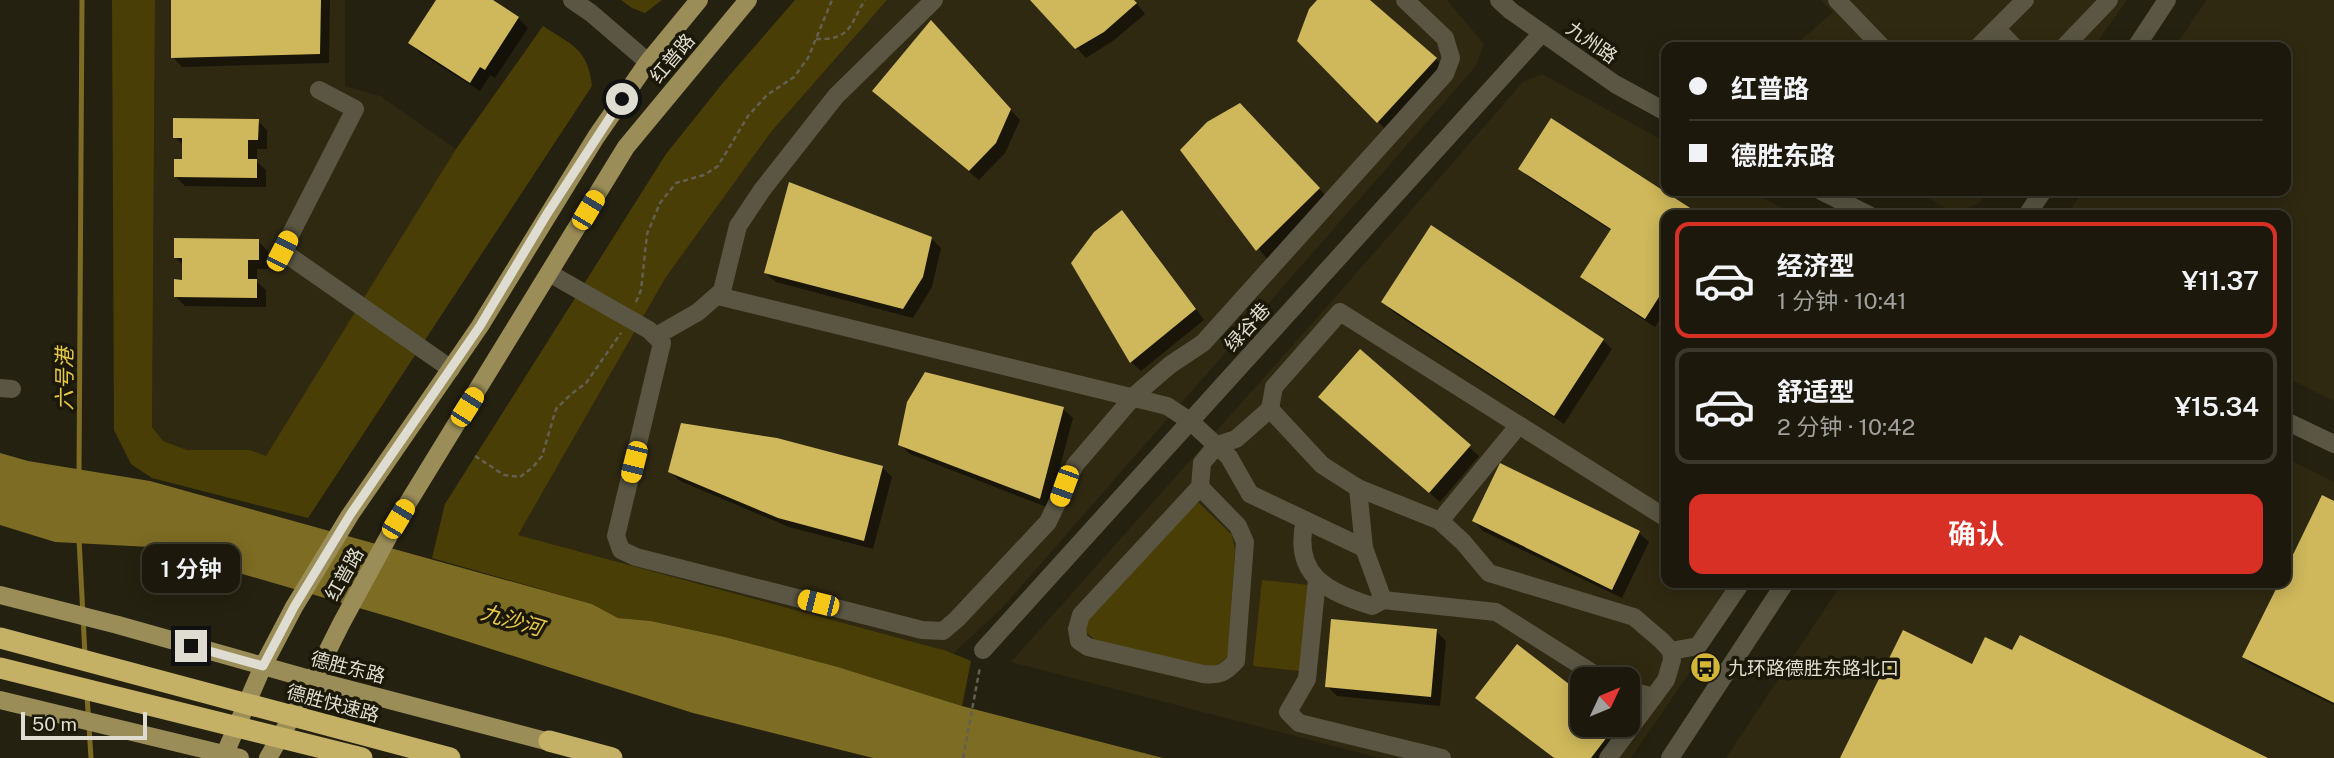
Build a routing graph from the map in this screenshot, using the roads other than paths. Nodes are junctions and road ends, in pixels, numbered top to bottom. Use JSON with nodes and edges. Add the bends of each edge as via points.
{"nodes":[{"id":1,"x":572,"y":0,"type":"edge"},
{"id":2,"x":699,"y":0,"type":"edge"},
{"id":3,"x":748,"y":0,"type":"edge"},
{"id":4,"x":934,"y":0,"type":"edge"},
{"id":5,"x":1405,"y":0,"type":"edge"},
{"id":6,"x":1499,"y":0,"type":"edge"},
{"id":7,"x":1837,"y":0,"type":"edge"},
{"id":8,"x":2025,"y":0,"type":"edge"},
{"id":9,"x":2109,"y":0,"type":"edge"},
{"id":10,"x":2167,"y":0,"type":"edge"},
{"id":11,"x":1997,"y":29,"type":"junction"},
{"id":12,"x":1542,"y":33,"type":"junction"},
{"id":13,"x":1877,"y":42,"type":"edge"},
{"id":14,"x":1983,"y":42,"type":"edge"},
{"id":15,"x":2009,"y":42,"type":"edge"},
{"id":16,"x":2069,"y":42,"type":"edge"},
{"id":17,"x":2139,"y":42,"type":"edge"},
{"id":18,"x":648,"y":62,"type":"junction"},
{"id":19,"x":319,"y":90,"type":"dead end"},
{"id":20,"x":1661,"y":109,"type":"edge"},
{"id":21,"x":1831,"y":196,"type":"edge"},
{"id":22,"x":1859,"y":210,"type":"edge"},
{"id":23,"x":549,"y":273,"type":"junction"},
{"id":24,"x":718,"y":296,"type":"junction"},
{"id":25,"x":656,"y":337,"type":"junction"},
{"id":26,"x":451,"y":369,"type":"junction"},
{"id":27,"x":1133,"y":397,"type":"junction"},
{"id":28,"x":1270,"y":409,"type":"junction"},
{"id":29,"x":1190,"y":421,"type":"junction"},
{"id":30,"x":2291,"y":423,"type":"edge"},
{"id":31,"x":1519,"y":425,"type":"junction"},
{"id":32,"x":2334,"y":444,"type":"edge"},
{"id":33,"x":1217,"y":445,"type":"junction"},
{"id":34,"x":1200,"y":487,"type":"junction"},
{"id":35,"x":1358,"y":488,"type":"junction"},
{"id":36,"x":1661,"y":515,"type":"edge"},
{"id":37,"x":1306,"y":520,"type":"junction"},
{"id":38,"x":1440,"y":521,"type":"junction"},
{"id":39,"x":1364,"y":548,"type":"junction"},
{"id":40,"x":1317,"y":580,"type":"junction"},
{"id":41,"x":1738,"y":588,"type":"edge"},
{"id":42,"x":1783,"y":588,"type":"edge"},
{"id":43,"x":0,"y":595,"type":"edge"},
{"id":44,"x":1383,"y":600,"type":"junction"},
{"id":45,"x":0,"y":638,"type":"edge"},
{"id":46,"x":983,"y":650,"type":"road end"},
{"id":47,"x":1671,"y":650,"type":"junction"},
{"id":48,"x":263,"y":666,"type":"junction"},
{"id":49,"x":1583,"y":667,"type":"edge"},
{"id":50,"x":0,"y":668,"type":"edge"},
{"id":51,"x":313,"y":680,"type":"junction"},
{"id":52,"x":1640,"y":693,"type":"edge"},
{"id":53,"x":1653,"y":697,"type":"junction"},
{"id":54,"x":0,"y":700,"type":"edge"},
{"id":55,"x":549,"y":741,"type":"junction"},
{"id":56,"x":230,"y":757,"type":"edge"},
{"id":57,"x":268,"y":758,"type":"edge"},
{"id":58,"x":362,"y":758,"type":"edge"},
{"id":59,"x":450,"y":758,"type":"edge"},
{"id":60,"x":605,"y":758,"type":"edge"},
{"id":61,"x":612,"y":758,"type":"edge"},
{"id":62,"x":1443,"y":758,"type":"edge"},
{"id":63,"x":1608,"y":758,"type":"edge"},
{"id":64,"x":1670,"y":758,"type":"edge"}],
"edges":[{"from":1,"to":18,"type":"street"},
{"from":2,"to":18,"type":"main road","name":"红普路"},
{"from":3,"to":23,"type":"main road","name":"红普路","via":[[626,147]]},
{"from":4,"to":24,"type":"street","via":[[836,96],[762,190],[738,226],[726,281]]},
{"from":5,"to":27,"type":"street","via":[[1445,38],[1451,58],[1445,74],[1203,343]]},
{"from":6,"to":12,"type":"street","name":"九州路"},
{"from":7,"to":13,"type":"street"},
{"from":8,"to":11,"type":"street"},
{"from":9,"to":16,"type":"street"},
{"from":10,"to":17,"type":"street"},
{"from":11,"to":14,"type":"street"},
{"from":11,"to":15,"type":"street"},
{"from":12,"to":20,"type":"street","name":"九州路","via":[[1615,84]]},
{"from":12,"to":29,"type":"street","name":"绿谷巷"},
{"from":18,"to":26,"type":"main road","name":"红普路"},
{"from":19,"to":26,"type":"street","via":[[355,109],[282,251]]},
{"from":21,"to":22,"type":"street"},
{"from":23,"to":25,"type":"street"},
{"from":23,"to":51,"type":"main road","name":"红普路","via":[[398,519]]},
{"from":24,"to":25,"type":"street"},
{"from":24,"to":27,"type":"street"},
{"from":25,"to":27,"type":"street","via":[[662,343],[659,363],[616,536],[621,550],[922,630],[943,631],[957,619],[1048,522],[1075,466]]},
{"from":26,"to":48,"type":"main road","name":"红普路","via":[[350,515]]},
{"from":27,"to":29,"type":"street","via":[[1167,406]]},
{"from":28,"to":31,"type":"street","via":[[1274,387],[1340,312]]},
{"from":28,"to":33,"type":"street","via":[[1236,439]]},
{"from":28,"to":35,"type":"street","via":[[1322,464]]},
{"from":29,"to":33,"type":"street"},
{"from":29,"to":46,"type":"street","name":"绿谷巷"},
{"from":30,"to":32,"type":"street"},
{"from":31,"to":36,"type":"street"},
{"from":31,"to":38,"type":"street"},
{"from":33,"to":34,"type":"street","via":[[1202,463]]},
{"from":33,"to":37,"type":"street","via":[[1250,494]]},
{"from":34,"to":34,"type":"street","via":[[1238,526],[1245,542],[1236,661],[1226,673],[1203,674],[1079,641],[1081,615]]},
{"from":35,"to":38,"type":"street"},
{"from":35,"to":39,"type":"street"},
{"from":37,"to":39,"type":"street"},
{"from":37,"to":40,"type":"street","via":[[1301,539]]},
{"from":38,"to":47,"type":"street","via":[[1489,573],[1634,617]]},
{"from":39,"to":44,"type":"street"},
{"from":40,"to":44,"type":"street","via":[[1362,603],[1372,606]]},
{"from":40,"to":62,"type":"street","via":[[1307,679],[1288,712],[1299,723]]},
{"from":41,"to":47,"type":"street","via":[[1698,646]]},
{"from":42,"to":64,"type":"street"},
{"from":43,"to":48,"type":"main road","name":"德胜东路"},
{"from":44,"to":49,"type":"street","via":[[1496,612]]},
{"from":45,"to":59,"type":"highway","name":"德胜快速路"},
{"from":47,"to":53,"type":"street","via":[[1666,680]]},
{"from":48,"to":51,"type":"main road","name":"德胜东路"},
{"from":48,"to":56,"type":"main road","name":"红普路"},
{"from":50,"to":58,"type":"highway"},
{"from":51,"to":55,"type":"main road","name":"德胜东路"},
{"from":51,"to":57,"type":"main road","name":"红普路"},
{"from":52,"to":53,"type":"street"},
{"from":53,"to":63,"type":"street"},
{"from":54,"to":56,"type":"main road"},
{"from":55,"to":60,"type":"main road","name":"德胜东路"},
{"from":55,"to":61,"type":"highway"}]}
